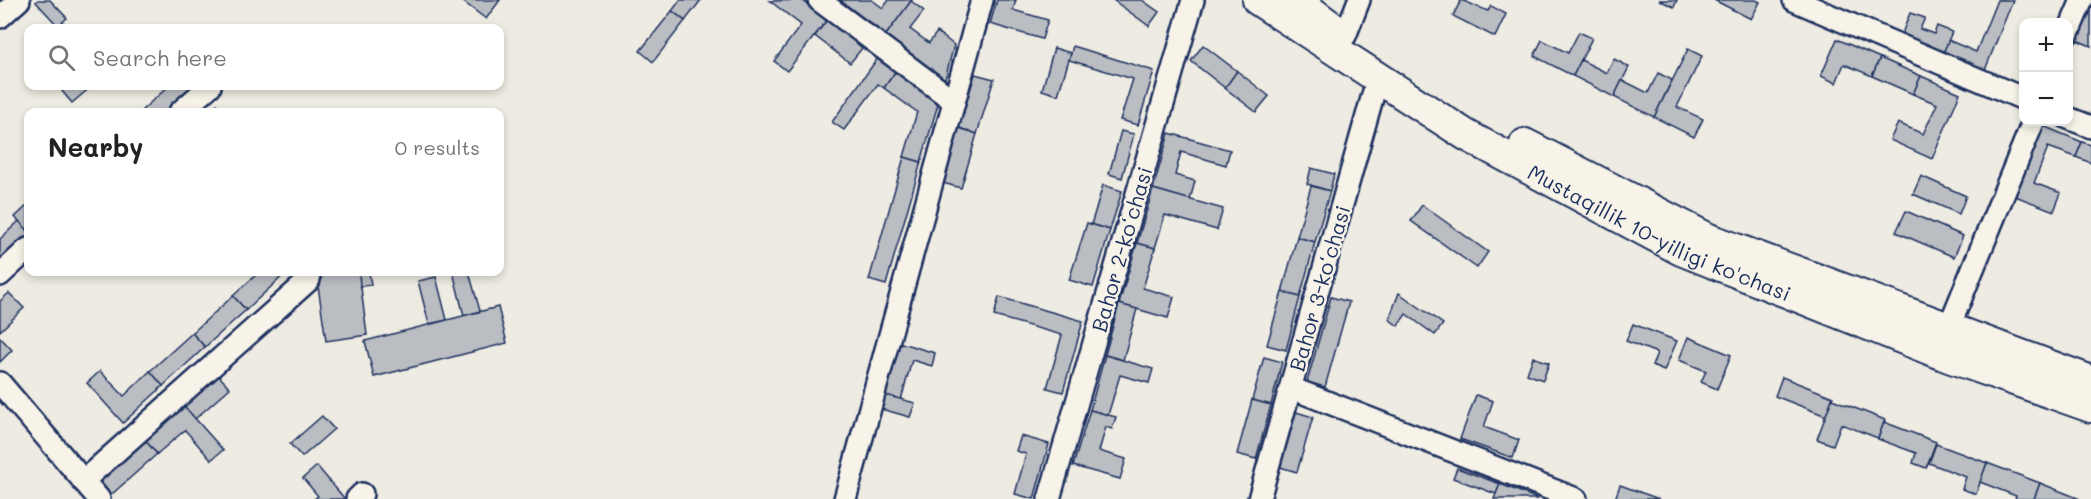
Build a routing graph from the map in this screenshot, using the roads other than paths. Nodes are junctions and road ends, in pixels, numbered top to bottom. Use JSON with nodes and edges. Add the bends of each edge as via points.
{"nodes":[{"id":1,"x":19,"y":0,"type":"edge"},
{"id":2,"x":819,"y":0,"type":"edge"},
{"id":3,"x":982,"y":0,"type":"edge"},
{"id":4,"x":1193,"y":0,"type":"edge"},
{"id":5,"x":1258,"y":0,"type":"edge"},
{"id":6,"x":1296,"y":0,"type":"edge"},
{"id":7,"x":1359,"y":0,"type":"edge"},
{"id":8,"x":1794,"y":0,"type":"edge"},
{"id":9,"x":2082,"y":0,"type":"edge"},
{"id":10,"x":0,"y":16,"type":"edge"},
{"id":11,"x":2073,"y":21,"type":"edge"},
{"id":12,"x":1346,"y":36,"type":"junction"},
{"id":13,"x":1378,"y":78,"type":"junction"},
{"id":14,"x":205,"y":90,"type":"edge"},
{"id":15,"x":2019,"y":97,"type":"edge"},
{"id":16,"x":954,"y":101,"type":"junction"},
{"id":17,"x":185,"y":108,"type":"edge"},
{"id":18,"x":2073,"y":120,"type":"edge"},
{"id":19,"x":2030,"y":126,"type":"edge"},
{"id":20,"x":2091,"y":127,"type":"edge"},
{"id":21,"x":24,"y":253,"type":"edge"},
{"id":22,"x":0,"y":275,"type":"edge"},
{"id":23,"x":309,"y":280,"type":"dead end"},
{"id":24,"x":1950,"y":327,"type":"junction"},
{"id":25,"x":2091,"y":381,"type":"edge"},
{"id":26,"x":0,"y":383,"type":"edge"},
{"id":27,"x":1291,"y":388,"type":"junction"},
{"id":28,"x":2091,"y":407,"type":"edge"},
{"id":29,"x":83,"y":481,"type":"junction"},
{"id":30,"x":99,"y":499,"type":"edge"},
{"id":31,"x":845,"y":499,"type":"edge"},
{"id":32,"x":1049,"y":499,"type":"edge"},
{"id":33,"x":1259,"y":499,"type":"edge"},
{"id":34,"x":1576,"y":499,"type":"edge"}],
"edges":[{"from":1,"to":10,"type":"street"},
{"from":2,"to":16,"type":"street"},
{"from":3,"to":16,"type":"street"},
{"from":4,"to":32,"type":"street","name":"Bahor 2-koʻchasi"},
{"from":5,"to":13,"type":"main road","name":"Mustaqillik 10-yilligi ko'chasi"},
{"from":6,"to":12,"type":"main road","name":"Mustaqillik 10-yilligi ko'chasi"},
{"from":7,"to":12,"type":"street"},
{"from":8,"to":15,"type":"street"},
{"from":9,"to":11,"type":"street"},
{"from":12,"to":24,"type":"main road","name":"Mustaqillik 10-yilligi ko'chasi","via":[[1491,126],[1709,239]]},
{"from":13,"to":27,"type":"street","name":"Bahor 3-koʻchasi"},
{"from":13,"to":28,"type":"main road","name":"Mustaqillik 10-yilligi ko'chasi","via":[[1466,135],[1681,250],[1949,357]]},
{"from":14,"to":17,"type":"street"},
{"from":16,"to":31,"type":"street"},
{"from":18,"to":20,"type":"street"},
{"from":19,"to":24,"type":"street"},
{"from":21,"to":22,"type":"street"},
{"from":23,"to":29,"type":"street"},
{"from":24,"to":25,"type":"main road","name":"Mustaqillik 10-yilligi ko'chasi"},
{"from":26,"to":29,"type":"street"},
{"from":27,"to":33,"type":"street","name":"Bahor 3-koʻchasi"},
{"from":27,"to":34,"type":"street"},
{"from":29,"to":30,"type":"street"}]}
